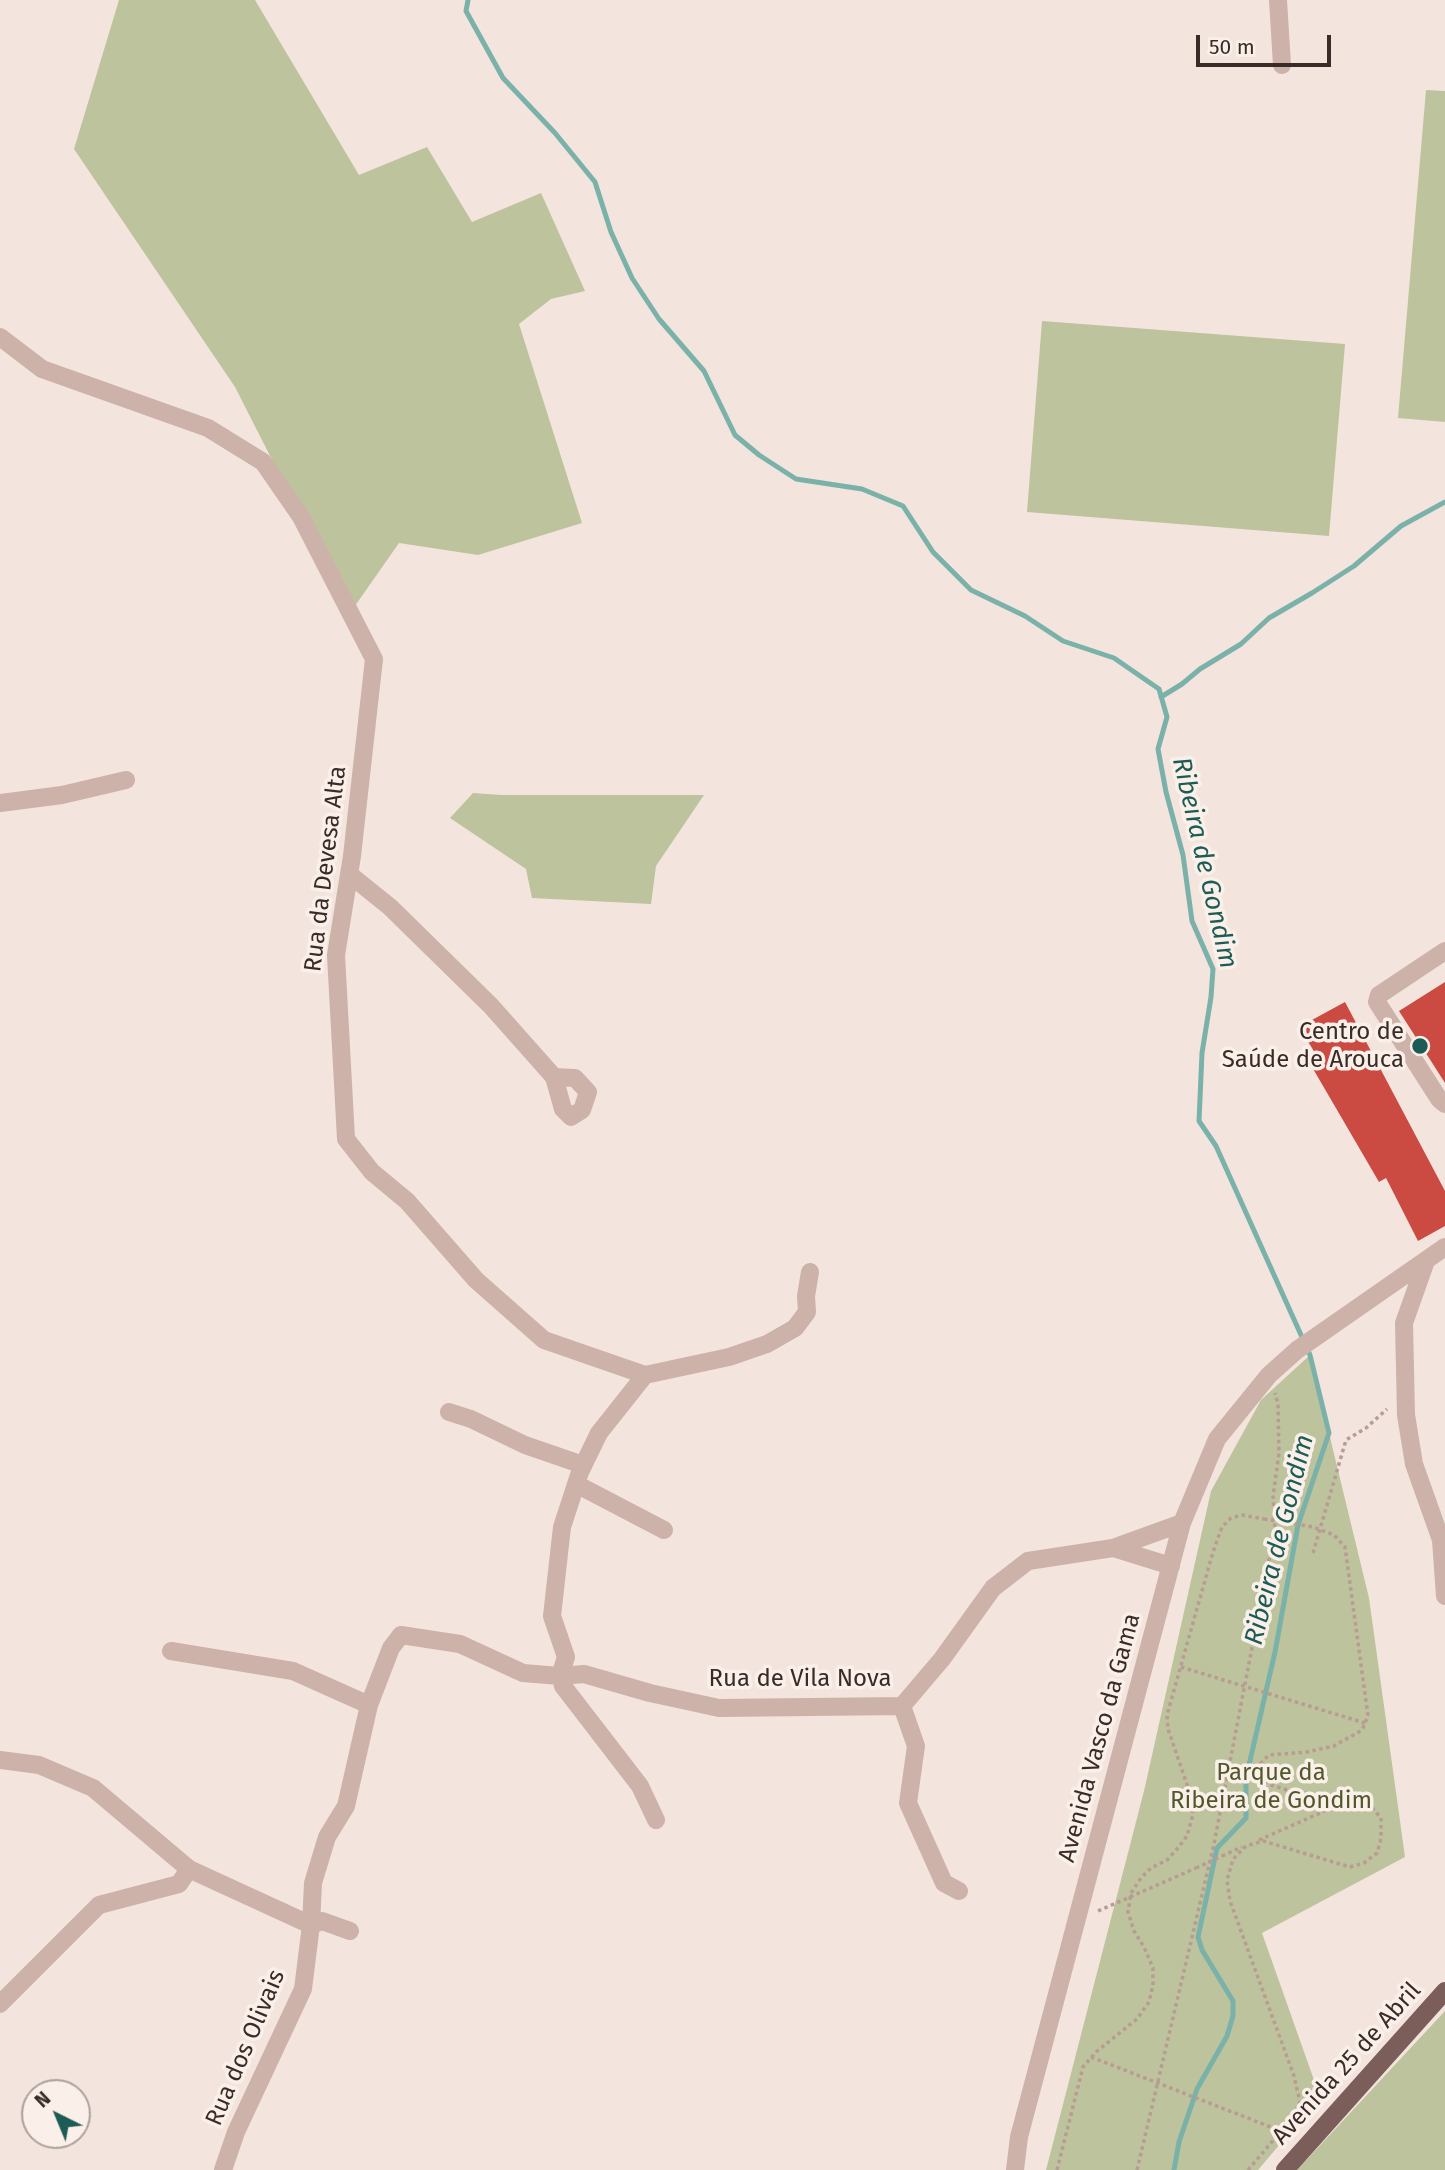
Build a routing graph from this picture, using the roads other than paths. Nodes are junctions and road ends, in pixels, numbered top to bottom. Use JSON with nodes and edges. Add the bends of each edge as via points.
{"nodes":[{"id":1,"x":1278,"y":0,"type":"edge"},
{"id":2,"x":1282,"y":65,"type":"dead end"},
{"id":3,"x":0,"y":337,"type":"edge"},
{"id":4,"x":126,"y":780,"type":"dead end"},
{"id":5,"x":0,"y":803,"type":"edge"},
{"id":6,"x":349,"y":874,"type":"junction"},
{"id":7,"x":1445,"y":951,"type":"edge"},
{"id":8,"x":554,"y":1077,"type":"dead end"},
{"id":9,"x":1445,"y":1104,"type":"edge"},
{"id":10,"x":1445,"y":1247,"type":"edge"},
{"id":11,"x":1426,"y":1261,"type":"junction"},
{"id":12,"x":810,"y":1272,"type":"dead end"},
{"id":13,"x":645,"y":1375,"type":"junction"},
{"id":14,"x":449,"y":1412,"type":"dead end"},
{"id":15,"x":583,"y":1465,"type":"junction"},
{"id":16,"x":576,"y":1484,"type":"junction"},
{"id":17,"x":1182,"y":1523,"type":"junction"},
{"id":18,"x":664,"y":1530,"type":"dead end"},
{"id":19,"x":1113,"y":1548,"type":"junction"},
{"id":20,"x":1171,"y":1566,"type":"junction"},
{"id":21,"x":1445,"y":1597,"type":"edge"},
{"id":22,"x":171,"y":1651,"type":"dead end"},
{"id":23,"x":560,"y":1676,"type":"junction"},
{"id":24,"x":369,"y":1705,"type":"junction"},
{"id":25,"x":902,"y":1706,"type":"junction"},
{"id":26,"x":0,"y":1760,"type":"edge"},
{"id":27,"x":656,"y":1820,"type":"dead end"},
{"id":28,"x":189,"y":1869,"type":"junction"},
{"id":29,"x":959,"y":1891,"type":"dead end"},
{"id":30,"x":312,"y":1925,"type":"junction"},
{"id":31,"x":350,"y":1931,"type":"dead end"},
{"id":32,"x":1445,"y":1991,"type":"edge"},
{"id":33,"x":0,"y":2004,"type":"edge"},
{"id":34,"x":223,"y":2170,"type":"edge"},
{"id":35,"x":1015,"y":2170,"type":"edge"},
{"id":36,"x":1285,"y":2170,"type":"edge"}],
"edges":[{"from":1,"to":2,"type":"street"},
{"from":3,"to":6,"type":"street","name":"Rua da Devesa Alta","via":[[42,369],[208,428],[263,462],[301,517],[373,659]]},
{"from":4,"to":5,"type":"street"},
{"from":6,"to":8,"type":"street","via":[[390,906],[452,967]]},
{"from":6,"to":13,"type":"street","name":"Rua da Devesa Alta","via":[[336,955],[346,1139],[476,1280],[544,1340]]},
{"from":7,"to":9,"type":"street","via":[[1379,995],[1377,1002]]},
{"from":10,"to":11,"type":"street"},
{"from":11,"to":17,"type":"street","name":"Avenida Vasco da Gama","via":[[1297,1350],[1269,1375],[1217,1439]]},
{"from":11,"to":21,"type":"street","via":[[1404,1323],[1406,1415],[1414,1464],[1441,1540]]},
{"from":12,"to":13,"type":"street","via":[[807,1312],[795,1328],[729,1357]]},
{"from":13,"to":15,"type":"street","via":[[599,1433]]},
{"from":14,"to":15,"type":"street"},
{"from":15,"to":16,"type":"street"},
{"from":16,"to":18,"type":"street"},
{"from":16,"to":23,"type":"street","via":[[562,1527],[552,1616],[566,1657]]},
{"from":17,"to":19,"type":"street","name":"Rua de Vila Nova"},
{"from":17,"to":20,"type":"street","name":"Avenida Vasco da Gama"},
{"from":19,"to":20,"type":"street","name":"Rua de Vila Nova"},
{"from":19,"to":25,"type":"street","name":"Rua de Vila Nova","via":[[1028,1561],[993,1588]]},
{"from":20,"to":35,"type":"street","name":"Avenida Vasco da Gama","via":[[1018,2137]]},
{"from":22,"to":24,"type":"street","via":[[293,1671]]},
{"from":23,"to":24,"type":"street","name":"Rua de Vila Nova","via":[[523,1673],[460,1644],[401,1635],[391,1648]]},
{"from":23,"to":25,"type":"street","name":"Rua de Vila Nova","via":[[584,1674],[719,1708]]},
{"from":23,"to":27,"type":"street","via":[[640,1786]]},
{"from":24,"to":30,"type":"street","name":"Rua de Vila Nova","via":[[346,1805],[327,1837],[313,1883]]},
{"from":25,"to":29,"type":"street","via":[[916,1746],[908,1803],[944,1883]]},
{"from":26,"to":28,"type":"street","via":[[39,1765],[93,1788]]},
{"from":28,"to":30,"type":"street"},
{"from":28,"to":33,"type":"street","via":[[179,1884],[99,1905]]},
{"from":30,"to":31,"type":"street","via":[[322,1921]]},
{"from":30,"to":34,"type":"street","name":"Rua dos Olivais","via":[[303,1989]]},
{"from":32,"to":36,"type":"main road","name":"Avenida 25 de Abril"}]}
